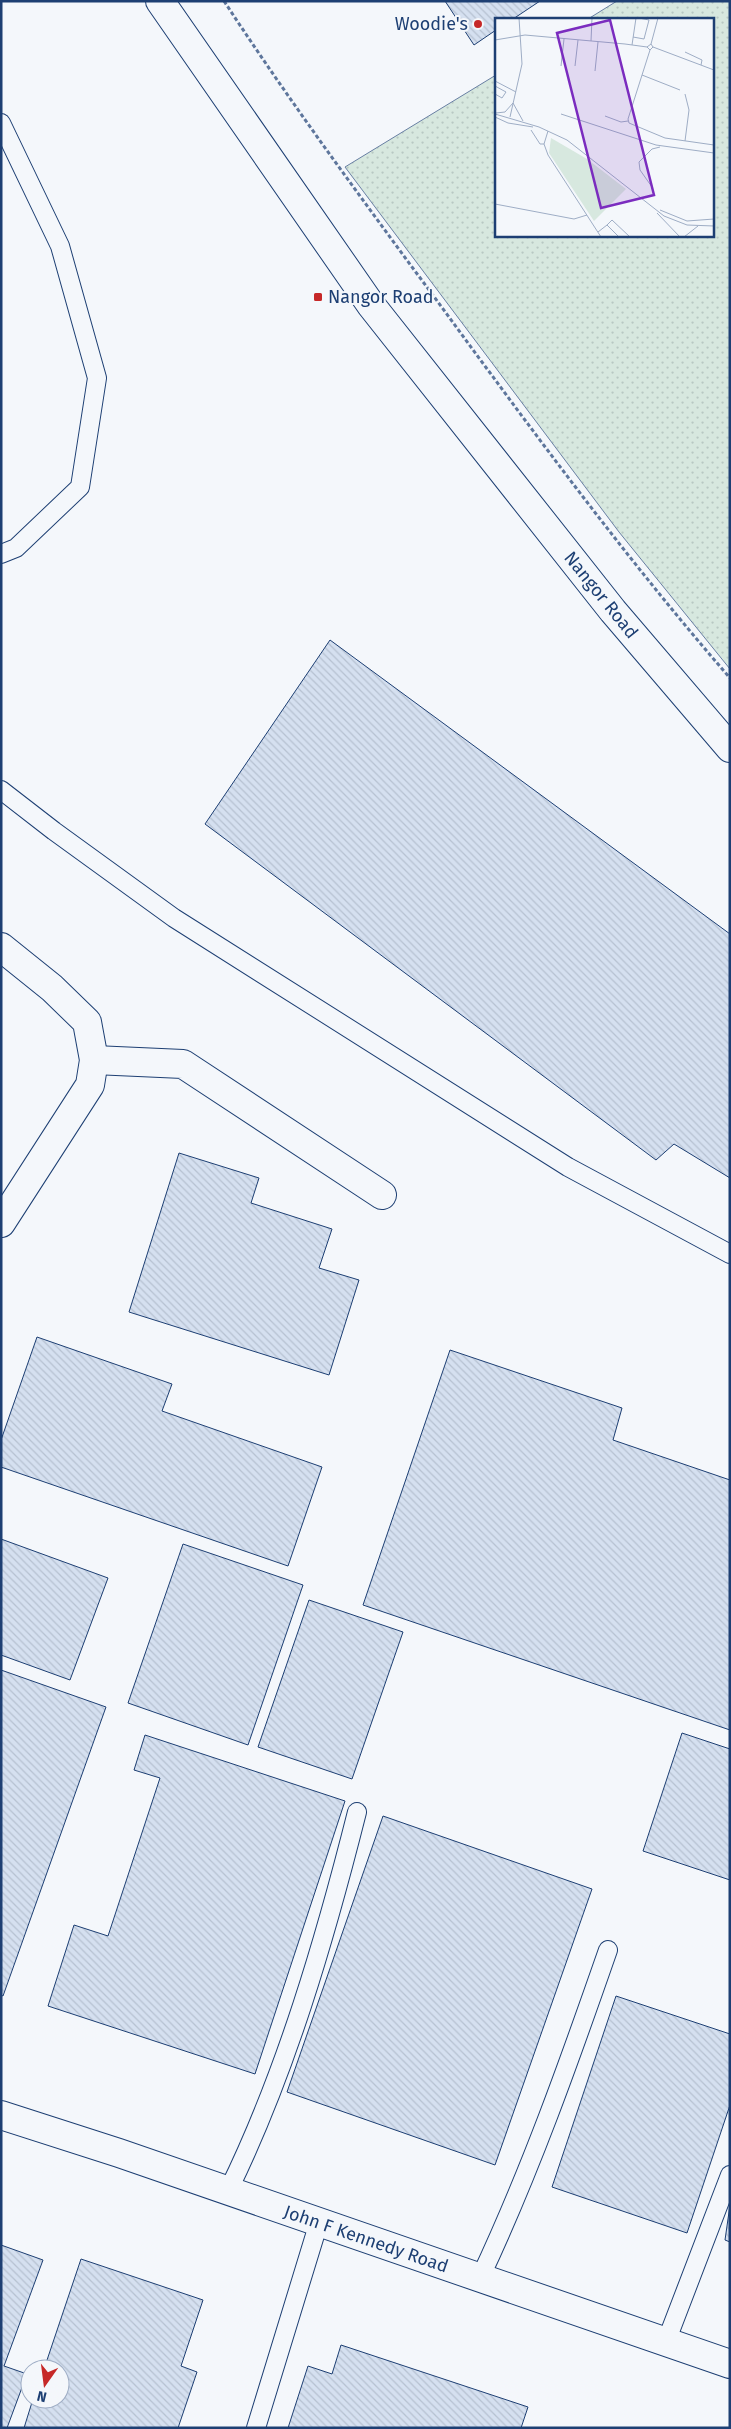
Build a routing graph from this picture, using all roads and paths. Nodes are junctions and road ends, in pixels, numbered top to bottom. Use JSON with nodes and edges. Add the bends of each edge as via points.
{"nodes":[{"id":1,"x":160,"y":1,"type":"edge"},
{"id":2,"x":224,"y":1,"type":"edge"},
{"id":3,"x":1,"y":124,"type":"edge"},
{"id":4,"x":1,"y":554,"type":"edge"},
{"id":5,"x":730,"y":678,"type":"edge"},
{"id":6,"x":730,"y":748,"type":"edge"},
{"id":7,"x":1,"y":790,"type":"edge"},
{"id":8,"x":1,"y":947,"type":"edge"},
{"id":9,"x":94,"y":1060,"type":"junction"},
{"id":10,"x":382,"y":1195,"type":"dead end"},
{"id":11,"x":1,"y":1222,"type":"edge"},
{"id":12,"x":730,"y":1254,"type":"edge"},
{"id":13,"x":357,"y":1812,"type":"dead end"},
{"id":14,"x":608,"y":1950,"type":"dead end"},
{"id":15,"x":1,"y":2115,"type":"edge"},
{"id":16,"x":730,"y":2175,"type":"edge"},
{"id":17,"x":228,"y":2191,"type":"junction"},
{"id":18,"x":319,"y":2222,"type":"junction"},
{"id":19,"x":480,"y":2278,"type":"junction"},
{"id":20,"x":666,"y":2342,"type":"junction"},
{"id":21,"x":730,"y":2364,"type":"edge"},
{"id":22,"x":256,"y":2428,"type":"edge"}],
"edges":[{"from":1,"to":6,"type":"street","name":"Nangor Road","via":[[371,305],[613,611]]},
{"from":2,"to":5,"type":"path","via":[[288,98],[532,430]]},
{"from":3,"to":4,"type":"lane","via":[[60,246],[97,378],[80,486],[16,548]]},
{"from":7,"to":12,"type":"lane","via":[[198,933],[568,1167]]},
{"from":8,"to":9,"type":"street","via":[[52,988],[87,1022]]},
{"from":9,"to":10,"type":"street","via":[[183,1064]]},
{"from":9,"to":11,"type":"street","via":[[90,1085]]},
{"from":13,"to":17,"type":"lane","via":[[343,1869],[289,2042],[255,2136]]},
{"from":14,"to":19,"type":"lane","via":[[524,2180]]},
{"from":15,"to":17,"type":"street","name":"John F Kennedy Road"},
{"from":16,"to":20,"type":"lane"},
{"from":17,"to":18,"type":"street","name":"John F Kennedy Road"},
{"from":18,"to":19,"type":"street","name":"John F Kennedy Road"},
{"from":18,"to":22,"type":"lane"},
{"from":19,"to":20,"type":"street","name":"John F Kennedy Road"},
{"from":20,"to":21,"type":"street","name":"John F Kennedy Road"}]}
